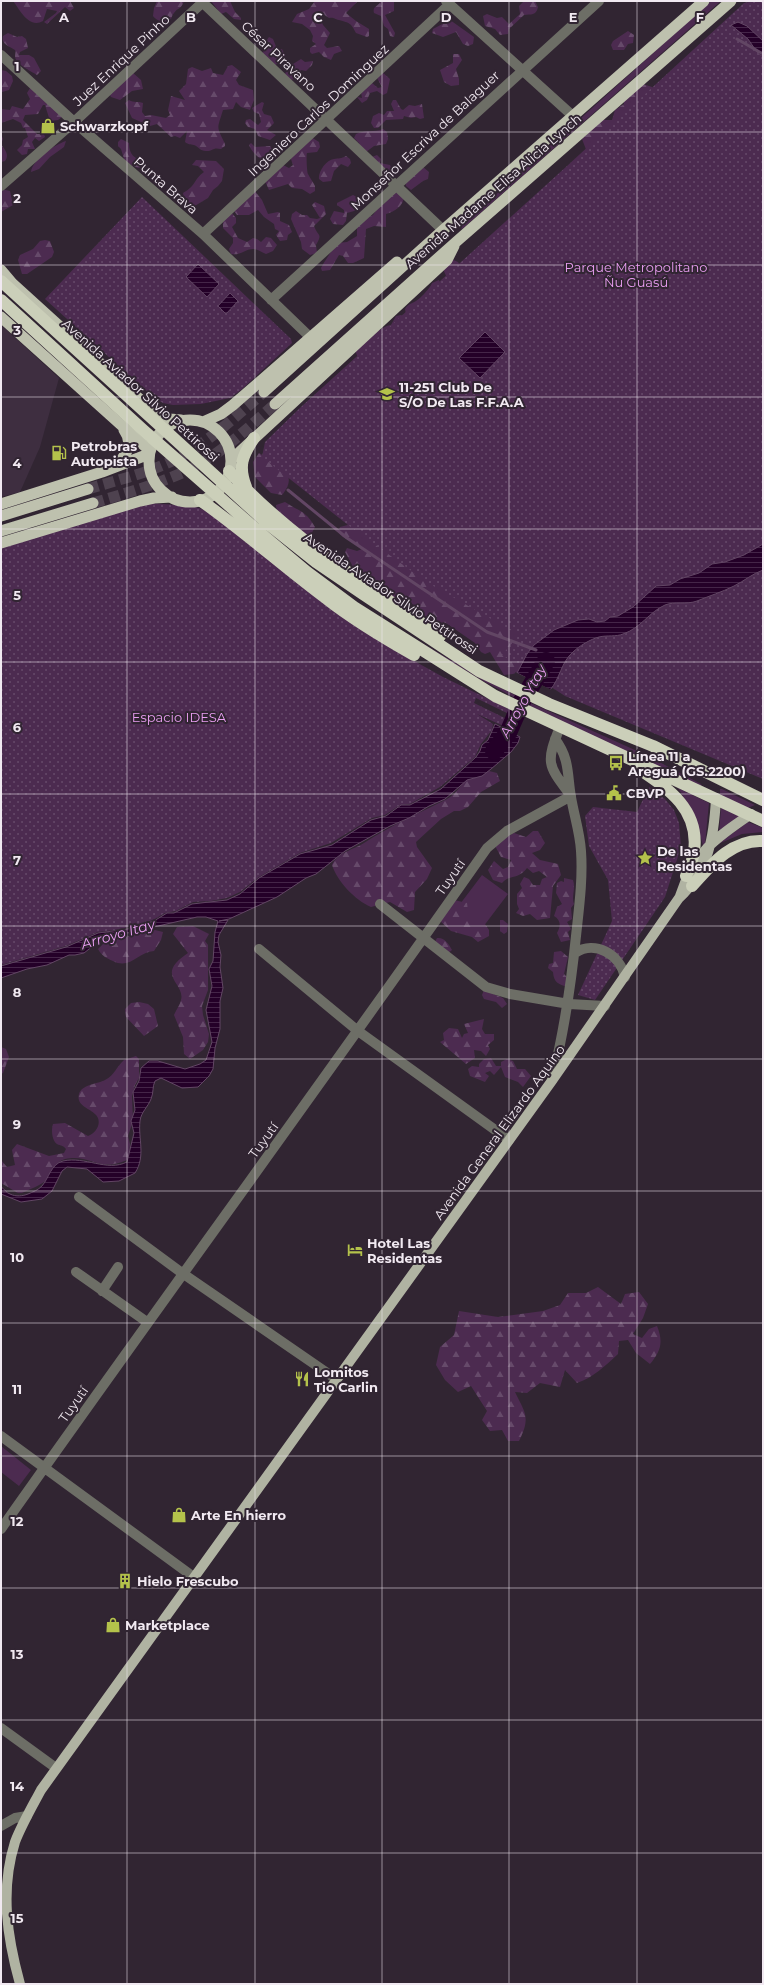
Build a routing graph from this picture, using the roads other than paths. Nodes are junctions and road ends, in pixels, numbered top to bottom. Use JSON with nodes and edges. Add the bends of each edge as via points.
{"nodes":[{"id":1,"x":202,"y":1,"type":"edge"},
{"id":2,"x":599,"y":1,"type":"edge"},
{"id":3,"x":704,"y":1,"type":"edge"},
{"id":4,"x":731,"y":1,"type":"edge"},
{"id":5,"x":448,"y":3,"type":"edge"},
{"id":6,"x":1,"y":55,"type":"edge"},
{"id":7,"x":522,"y":70,"type":"junction"},
{"id":8,"x":574,"y":117,"type":"junction"},
{"id":9,"x":326,"y":119,"type":"junction"},
{"id":10,"x":74,"y":122,"type":"junction"},
{"id":11,"x":396,"y":185,"type":"junction"},
{"id":12,"x":1,"y":186,"type":"edge"},
{"id":13,"x":443,"y":230,"type":"junction"},
{"id":14,"x":203,"y":234,"type":"junction"},
{"id":15,"x":456,"y":242,"type":"junction"},
{"id":16,"x":1,"y":270,"type":"edge"},
{"id":17,"x":1,"y":281,"type":"edge"},
{"id":18,"x":1,"y":300,"type":"edge"},
{"id":19,"x":271,"y":300,"type":"junction"},
{"id":20,"x":1,"y":317,"type":"edge"},
{"id":21,"x":311,"y":338,"type":"junction"},
{"id":22,"x":264,"y":392,"type":"tunnel mouth"},
{"id":23,"x":275,"y":404,"type":"tunnel mouth"},
{"id":24,"x":182,"y":420,"type":"junction"},
{"id":25,"x":203,"y":422,"type":"junction"},
{"id":26,"x":118,"y":424,"type":"junction"},
{"id":27,"x":254,"y":438,"type":"junction"},
{"id":28,"x":150,"y":453,"type":"junction"},
{"id":29,"x":230,"y":465,"type":"junction"},
{"id":30,"x":114,"y":468,"type":"junction"},
{"id":31,"x":88,"y":489,"type":"tunnel mouth"},
{"id":32,"x":252,"y":496,"type":"junction"},
{"id":33,"x":172,"y":497,"type":"junction"},
{"id":34,"x":200,"y":500,"type":"junction"},
{"id":35,"x":94,"y":503,"type":"tunnel mouth"},
{"id":36,"x":1,"y":504,"type":"edge"},
{"id":37,"x":1,"y":516,"type":"edge"},
{"id":38,"x":1,"y":531,"type":"edge"},
{"id":39,"x":1,"y":543,"type":"edge"},
{"id":40,"x":480,"y":671,"type":"junction"},
{"id":41,"x":459,"y":674,"type":"junction"},
{"id":42,"x":560,"y":727,"type":"junction"},
{"id":43,"x":631,"y":737,"type":"junction"},
{"id":44,"x":556,"y":740,"type":"junction"},
{"id":45,"x":623,"y":755,"type":"junction"},
{"id":46,"x":571,"y":796,"type":"junction"},
{"id":47,"x":716,"y":798,"type":"junction"},
{"id":48,"x":763,"y":800,"type":"edge"},
{"id":49,"x":763,"y":811,"type":"edge"},
{"id":50,"x":751,"y":814,"type":"junction"},
{"id":51,"x":763,"y":821,"type":"edge"},
{"id":52,"x":763,"y":841,"type":"edge"},
{"id":53,"x":710,"y":846,"type":"junction"},
{"id":54,"x":689,"y":881,"type":"junction"},
{"id":55,"x":380,"y":904,"type":"dead end"},
{"id":56,"x":424,"y":938,"type":"junction"},
{"id":57,"x":259,"y":949,"type":"dead end"},
{"id":58,"x":574,"y":953,"type":"junction"},
{"id":59,"x":625,"y":976,"type":"junction"},
{"id":60,"x":569,"y":1004,"type":"junction"},
{"id":61,"x":605,"y":1006,"type":"junction"},
{"id":62,"x":358,"y":1031,"type":"junction"},
{"id":63,"x":551,"y":1082,"type":"junction"},
{"id":64,"x":509,"y":1140,"type":"junction"},
{"id":65,"x":79,"y":1197,"type":"dead end"},
{"id":66,"x":118,"y":1267,"type":"dead end"},
{"id":67,"x":76,"y":1272,"type":"dead end"},
{"id":68,"x":182,"y":1273,"type":"junction"},
{"id":69,"x":102,"y":1291,"type":"junction"},
{"id":70,"x":147,"y":1322,"type":"junction"},
{"id":71,"x":336,"y":1379,"type":"junction"},
{"id":72,"x":1,"y":1436,"type":"edge"},
{"id":73,"x":44,"y":1468,"type":"junction"},
{"id":74,"x":1,"y":1529,"type":"edge"},
{"id":75,"x":195,"y":1578,"type":"junction"},
{"id":76,"x":1,"y":1728,"type":"edge"},
{"id":77,"x":56,"y":1768,"type":"junction"},
{"id":78,"x":27,"y":1816,"type":"junction"},
{"id":79,"x":1,"y":1826,"type":"edge"},
{"id":80,"x":20,"y":1984,"type":"edge"}],
"edges":[{"from":1,"to":9,"type":"street","name":"César Piravano"},
{"from":1,"to":10,"type":"street","name":"Juez Enrique Pinho"},
{"from":2,"to":7,"type":"street","name":"Monseñor Escriva de Balaguer"},
{"from":3,"to":8,"type":"highway","name":"Avenida Madame Elisa Alicia Lynch"},
{"from":4,"to":15,"type":"highway","name":"Avenida Madame Elisa Alicia Lynch"},
{"from":5,"to":7,"type":"street"},
{"from":5,"to":9,"type":"street","name":"Ingeniero Carlos Dominguez"},
{"from":6,"to":10,"type":"street","name":"Punta Brava"},
{"from":7,"to":8,"type":"street"},
{"from":7,"to":11,"type":"street","name":"Monseñor Escriva de Balaguer"},
{"from":8,"to":13,"type":"highway","name":"Avenida Madame Elisa Alicia Lynch"},
{"from":9,"to":11,"type":"street","name":"César Piravano"},
{"from":9,"to":14,"type":"street","name":"Ingeniero Carlos Dominguez"},
{"from":10,"to":12,"type":"street","name":"Juez Enrique Pinho"},
{"from":10,"to":14,"type":"street","name":"Punta Brava"},
{"from":11,"to":13,"type":"street","name":"César Piravano"},
{"from":11,"to":19,"type":"street","name":"Monseñor Escriva de Balaguer"},
{"from":13,"to":21,"type":"highway","via":[[426,236]]},
{"from":13,"to":22,"type":"highway","name":"Avenida Madame Elisa Alicia Lynch"},
{"from":14,"to":19,"type":"street","name":"Punta Brava"},
{"from":15,"to":23,"type":"highway","name":"Avenida Madame Elisa Alicia Lynch"},
{"from":15,"to":27,"type":"highway","via":[[447,260]]},
{"from":16,"to":24,"type":"highway","via":[[154,412],[170,419]]},
{"from":17,"to":40,"type":"highway","name":"Avenida Aviador Silvio Pettirossi","via":[[267,523],[316,562]]},
{"from":18,"to":41,"type":"highway","name":"Avenida Aviador Silvio Pettirossi","via":[[143,430],[307,572],[360,611]]},
{"from":19,"to":21,"type":"street","name":"Punta Brava"},
{"from":20,"to":26,"type":"highway"},
{"from":21,"to":25,"type":"highway","via":[[233,406]]},
{"from":24,"to":25,"type":"highway"},
{"from":24,"to":28,"type":"highway","via":[[161,431],[152,444]]},
{"from":25,"to":29,"type":"highway","via":[[212,426],[226,441]]},
{"from":26,"to":28,"type":"highway"},
{"from":26,"to":30,"type":"highway","via":[[129,443],[128,451]]},
{"from":27,"to":29,"type":"highway"},
{"from":27,"to":32,"type":"highway","via":[[244,453],[241,464],[244,481]]},
{"from":28,"to":30,"type":"highway"},
{"from":28,"to":33,"type":"highway","via":[[150,469],[155,483]]},
{"from":29,"to":32,"type":"highway"},
{"from":29,"to":34,"type":"highway","via":[[222,486]]},
{"from":30,"to":36,"type":"highway"},
{"from":31,"to":37,"type":"highway"},
{"from":32,"to":40,"type":"highway","via":[[350,575],[448,642]]},
{"from":33,"to":34,"type":"highway","via":[[181,501]]},
{"from":33,"to":39,"type":"highway","via":[[140,501]]},
{"from":34,"to":41,"type":"highway","via":[[370,630],[433,667]]},
{"from":35,"to":38,"type":"highway"},
{"from":40,"to":43,"type":"highway","name":"Avenida Aviador Silvio Pettirossi","via":[[549,704]]},
{"from":41,"to":42,"type":"highway","name":"Avenida Aviador Silvio Pettirossi","via":[[495,696]]},
{"from":42,"to":44,"type":"street"},
{"from":42,"to":45,"type":"highway","name":"Avenida Aviador Silvio Pettirossi"},
{"from":43,"to":47,"type":"highway","via":[[651,751],[704,779]]},
{"from":43,"to":48,"type":"highway","name":"Avenida Aviador Silvio Pettirossi"},
{"from":44,"to":46,"type":"street","via":[[568,764]]},
{"from":44,"to":46,"type":"street","via":[[550,754],[552,771]]},
{"from":45,"to":47,"type":"highway","name":"Avenida Aviador Silvio Pettirossi"},
{"from":45,"to":54,"type":"highway","via":[[668,788],[684,808],[693,830],[694,842]]},
{"from":46,"to":56,"type":"street","name":"Tuyutí","via":[[507,831],[487,848]]},
{"from":46,"to":58,"type":"street","via":[[581,850],[582,879]]},
{"from":47,"to":50,"type":"highway","name":"Avenida Aviador Silvio Pettirossi"},
{"from":47,"to":53,"type":"main road"},
{"from":49,"to":50,"type":"highway"},
{"from":50,"to":51,"type":"highway","name":"Avenida Aviador Silvio Pettirossi"},
{"from":50,"to":53,"type":"main road"},
{"from":52,"to":54,"type":"highway","via":[[750,842],[729,850]]},
{"from":53,"to":54,"type":"main road","via":[[694,862]]},
{"from":54,"to":59,"type":"main road","name":"Avenida General Elizardo Aquino"},
{"from":55,"to":56,"type":"street"},
{"from":56,"to":60,"type":"street","via":[[486,987],[510,994]]},
{"from":56,"to":62,"type":"street","name":"Tuyutí"},
{"from":57,"to":62,"type":"street"},
{"from":58,"to":59,"type":"street","via":[[586,948],[608,952],[617,958]]},
{"from":58,"to":60,"type":"street"},
{"from":59,"to":61,"type":"main road","name":"Avenida General Elizardo Aquino"},
{"from":60,"to":61,"type":"street"},
{"from":60,"to":63,"type":"street"},
{"from":61,"to":63,"type":"main road","name":"Avenida General Elizardo Aquino"},
{"from":62,"to":64,"type":"street"},
{"from":62,"to":68,"type":"street","name":"Tuyutí"},
{"from":63,"to":64,"type":"main road","name":"Avenida General Elizardo Aquino"},
{"from":64,"to":71,"type":"main road","name":"Avenida General Elizardo Aquino"},
{"from":65,"to":68,"type":"street"},
{"from":66,"to":69,"type":"street"},
{"from":67,"to":69,"type":"street"},
{"from":68,"to":70,"type":"street","name":"Tuyutí"},
{"from":68,"to":71,"type":"street"},
{"from":69,"to":70,"type":"street"},
{"from":70,"to":73,"type":"street","name":"Tuyutí"},
{"from":71,"to":75,"type":"main road","name":"Avenida General Elizardo Aquino"},
{"from":72,"to":73,"type":"street"},
{"from":73,"to":74,"type":"street","name":"Tuyutí"},
{"from":73,"to":75,"type":"street"},
{"from":75,"to":77,"type":"main road","name":"Avenida General Elizardo Aquino"},
{"from":76,"to":77,"type":"street"},
{"from":77,"to":78,"type":"main road","name":"Avenida General Elizardo Aquino"},
{"from":78,"to":79,"type":"street","via":[[15,1818]]},
{"from":78,"to":80,"type":"main road","name":"Avenida General Elizardo Aquino","via":[[15,1843],[5,1899],[7,1928]]}]}
